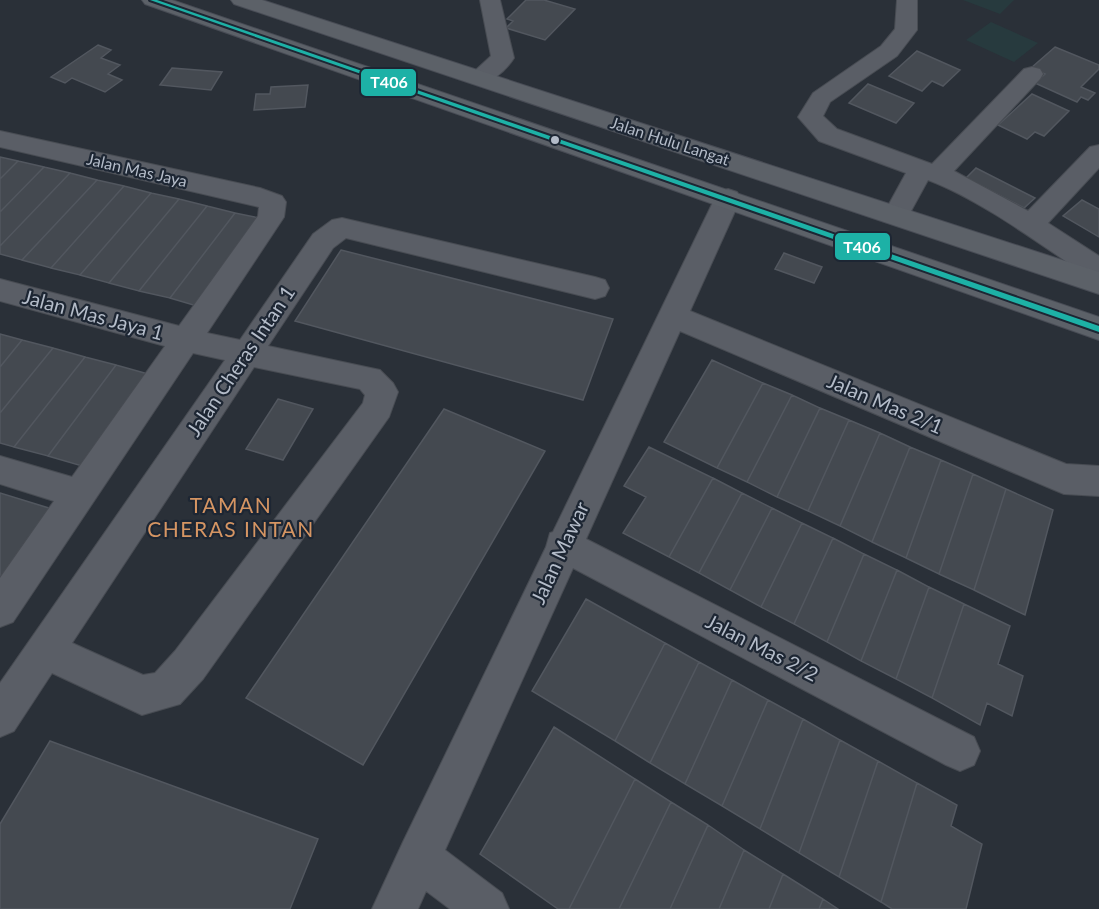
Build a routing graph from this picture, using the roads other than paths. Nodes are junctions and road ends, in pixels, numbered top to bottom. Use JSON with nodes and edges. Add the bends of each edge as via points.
{"nodes":[{"id":1,"x":152,"y":0,"type":"edge"},
{"id":2,"x":241,"y":0,"type":"edge"},
{"id":3,"x":490,"y":0,"type":"edge"},
{"id":4,"x":907,"y":0,"type":"edge"},
{"id":5,"x":1032,"y":74,"type":"dead end"},
{"id":6,"x":479,"y":78,"type":"junction"},
{"id":7,"x":0,"y":139,"type":"edge"},
{"id":8,"x":1099,"y":153,"type":"edge"},
{"id":9,"x":929,"y":171,"type":"junction"},
{"id":10,"x":728,"y":198,"type":"junction"},
{"id":11,"x":896,"y":215,"type":"junction"},
{"id":12,"x":1031,"y":225,"type":"junction"},
{"id":13,"x":1099,"y":270,"type":"edge"},
{"id":14,"x":1099,"y":283,"type":"edge"},
{"id":15,"x":595,"y":288,"type":"dead end"},
{"id":16,"x":0,"y":290,"type":"edge"},
{"id":17,"x":674,"y":316,"type":"junction"},
{"id":18,"x":1099,"y":329,"type":"edge"},
{"id":19,"x":186,"y":340,"type":"junction"},
{"id":20,"x":246,"y":354,"type":"junction"},
{"id":21,"x":0,"y":470,"type":"edge"},
{"id":22,"x":1099,"y":481,"type":"edge"},
{"id":23,"x":80,"y":494,"type":"junction"},
{"id":24,"x":563,"y":545,"type":"junction"},
{"id":25,"x":0,"y":609,"type":"edge"},
{"id":26,"x":45,"y":650,"type":"junction"},
{"id":27,"x":0,"y":717,"type":"edge"},
{"id":28,"x":960,"y":751,"type":"dead end"},
{"id":29,"x":418,"y":857,"type":"junction"},
{"id":30,"x":394,"y":909,"type":"edge"},
{"id":31,"x":486,"y":909,"type":"edge"}],
"edges":[{"from":1,"to":10,"type":"main road","name":"Jalan Hulu Langat"},
{"from":2,"to":6,"type":"main road","name":"Jalan Hulu Langat"},
{"from":3,"to":6,"type":"street","via":[[503,58]]},
{"from":4,"to":9,"type":"street","via":[[906,30],[889,51],[821,98],[810,117],[828,135]]},
{"from":5,"to":9,"type":"street"},
{"from":6,"to":11,"type":"main road","name":"Jalan Hulu Langat"},
{"from":7,"to":19,"type":"street","name":"Jalan Mas Jaya","via":[[273,202],[272,217]]},
{"from":8,"to":12,"type":"street"},
{"from":9,"to":11,"type":"street"},
{"from":9,"to":12,"type":"street"},
{"from":10,"to":17,"type":"street","name":"Jalan Mawar"},
{"from":10,"to":18,"type":"main road","name":"Jalan Hulu Langat"},
{"from":11,"to":14,"type":"main road","name":"Jalan Hulu Langat"},
{"from":12,"to":13,"type":"street"},
{"from":15,"to":20,"type":"street","name":"Jalan Cheras Intan 1","via":[[342,227],[323,241]]},
{"from":16,"to":19,"type":"street","name":"Jalan Mas Jaya 1"},
{"from":17,"to":22,"type":"street","name":"Jalan Mas 2/1","via":[[1064,479]]},
{"from":17,"to":24,"type":"street","name":"Jalan Mawar"},
{"from":19,"to":20,"type":"street","name":"Jalan Mas Jaya 1"},
{"from":19,"to":23,"type":"street"},
{"from":20,"to":26,"type":"street","name":"Jalan Cheras Intan 1"},
{"from":20,"to":26,"type":"street","name":"Jalan Mas Jaya 1","via":[[369,379],[382,392],[378,408],[189,665],[166,690],[141,695]]},
{"from":21,"to":23,"type":"street"},
{"from":23,"to":25,"type":"street"},
{"from":24,"to":28,"type":"street","name":"Jalan Mas 2/2"},
{"from":24,"to":29,"type":"street","name":"Jalan Mawar"},
{"from":26,"to":27,"type":"street","name":"Jalan Cheras Intan 1"},
{"from":29,"to":30,"type":"street","name":"Jalan Mawar"},
{"from":29,"to":31,"type":"street"}]}
